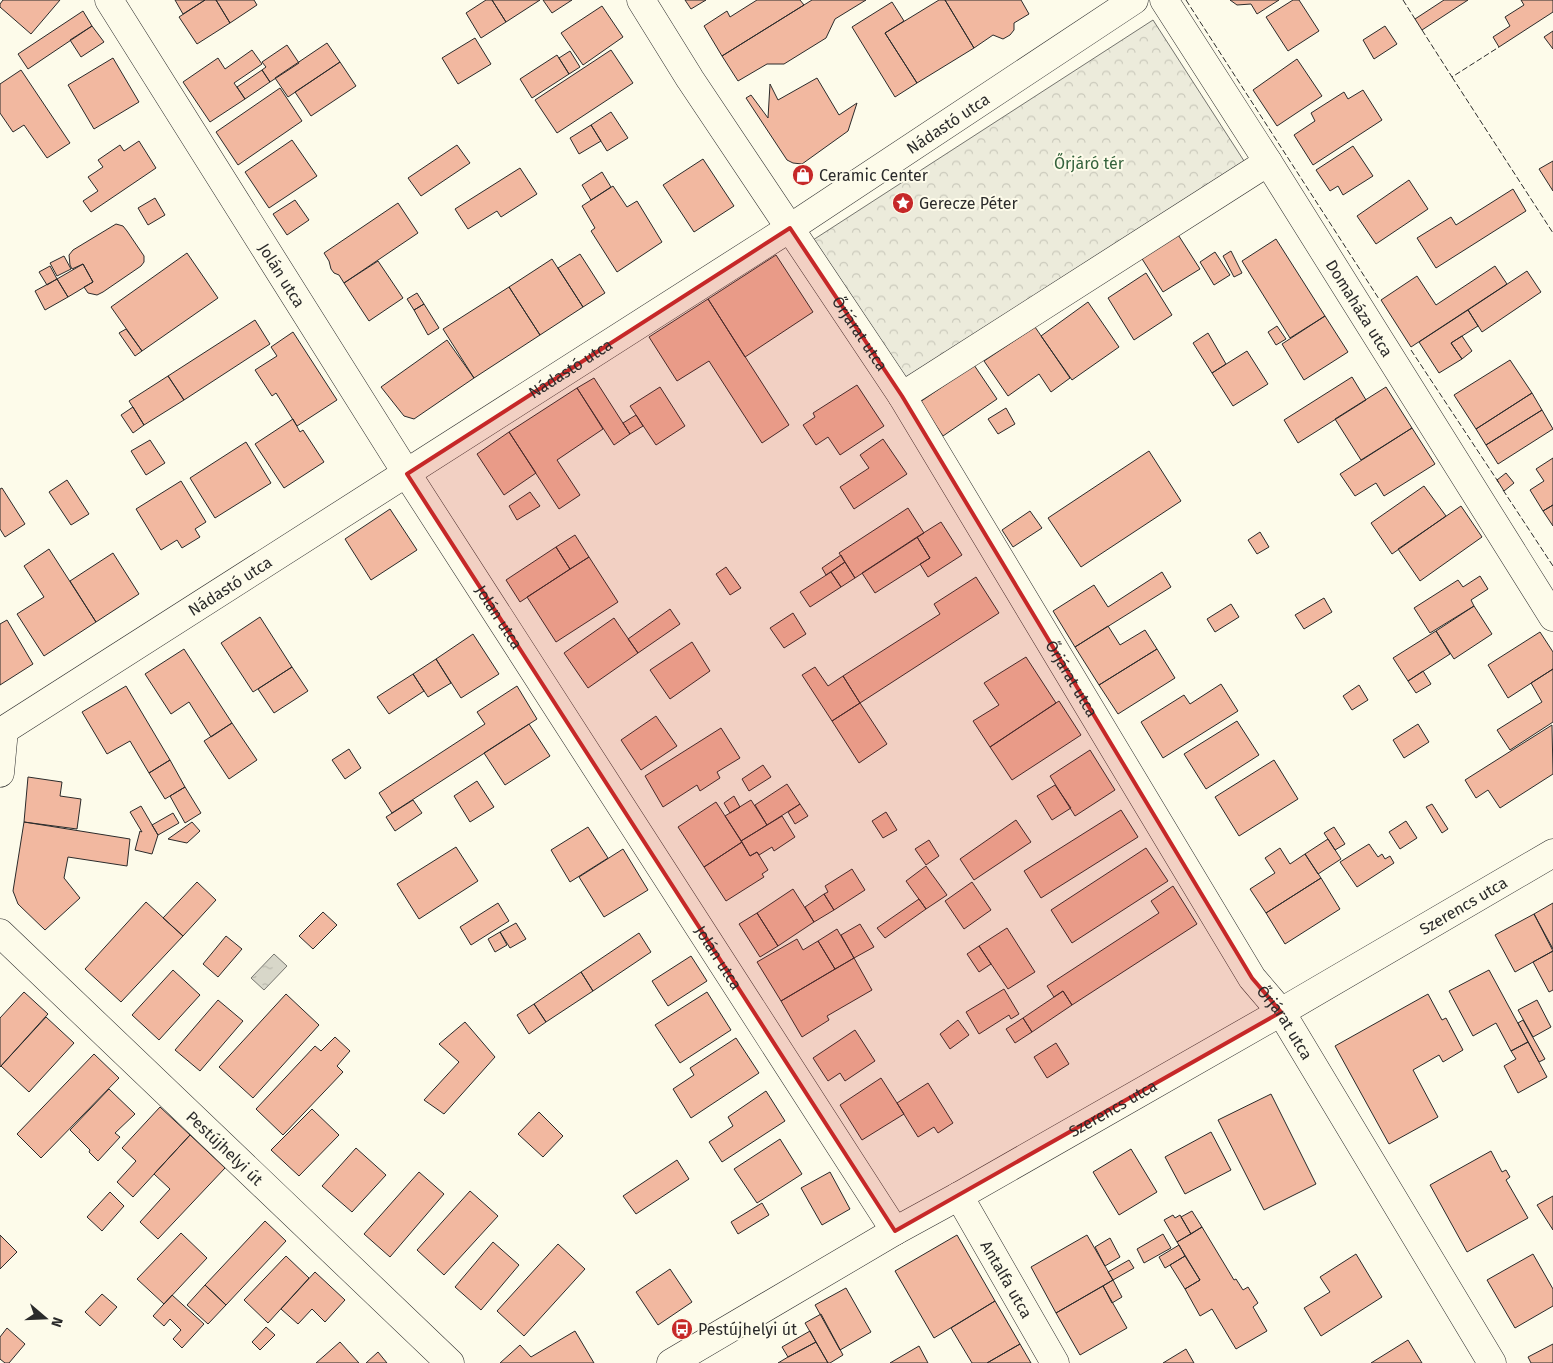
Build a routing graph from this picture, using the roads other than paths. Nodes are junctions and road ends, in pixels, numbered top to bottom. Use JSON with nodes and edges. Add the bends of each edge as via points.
{"nodes":[{"id":1,"x":109,"y":0,"type":"edge"},
{"id":2,"x":641,"y":0,"type":"edge"},
{"id":3,"x":1134,"y":0,"type":"edge"},
{"id":4,"x":1164,"y":0,"type":"edge"},
{"id":5,"x":1268,"y":162,"type":"junction"},
{"id":6,"x":790,"y":228,"type":"junction"},
{"id":7,"x":902,"y":396,"type":"junction"},
{"id":8,"x":407,"y":474,"type":"junction"},
{"id":9,"x":1553,"y":617,"type":"edge"},
{"id":10,"x":2,"y":730,"type":"edge"},
{"id":11,"x":0,"y":773,"type":"edge"},
{"id":12,"x":1553,"y":853,"type":"edge"},
{"id":13,"x":0,"y":933,"type":"edge"},
{"id":14,"x":1281,"y":1012,"type":"junction"},
{"id":15,"x":959,"y":1196,"type":"junction"},
{"id":16,"x":895,"y":1231,"type":"junction"},
{"id":17,"x":450,"y":1363,"type":"edge"},
{"id":18,"x":671,"y":1363,"type":"edge"},
{"id":19,"x":1055,"y":1363,"type":"edge"},
{"id":20,"x":1492,"y":1363,"type":"edge"}],
"edges":[{"from":1,"to":8,"type":"street","name":"Jolán utca"},
{"from":2,"to":6,"type":"street","name":"Őrjárat utca"},
{"from":3,"to":6,"type":"street","name":"Nádastó utca"},
{"from":4,"to":5,"type":"street","name":"Domaháza utca"},
{"from":5,"to":7,"type":"street"},
{"from":5,"to":9,"type":"street","name":"Domaháza utca"},
{"from":6,"to":7,"type":"street","name":"Őrjárat utca"},
{"from":6,"to":8,"type":"street","name":"Nádastó utca"},
{"from":7,"to":14,"type":"street","name":"Őrjárat utca","via":[[1252,978]]},
{"from":8,"to":10,"type":"street","name":"Nádastó utca"},
{"from":8,"to":16,"type":"street","name":"Jolán utca"},
{"from":10,"to":11,"type":"street"},
{"from":12,"to":14,"type":"street","name":"Szerencs utca"},
{"from":13,"to":17,"type":"street","name":"Pestújhelyi út"},
{"from":14,"to":15,"type":"street","name":"Szerencs utca"},
{"from":14,"to":20,"type":"street","name":"Őrjárat utca"},
{"from":15,"to":16,"type":"street","name":"Szerencs utca"},
{"from":15,"to":19,"type":"street","name":"Antalfa utca"},
{"from":16,"to":18,"type":"street","name":"Szerencs utca"}]}
